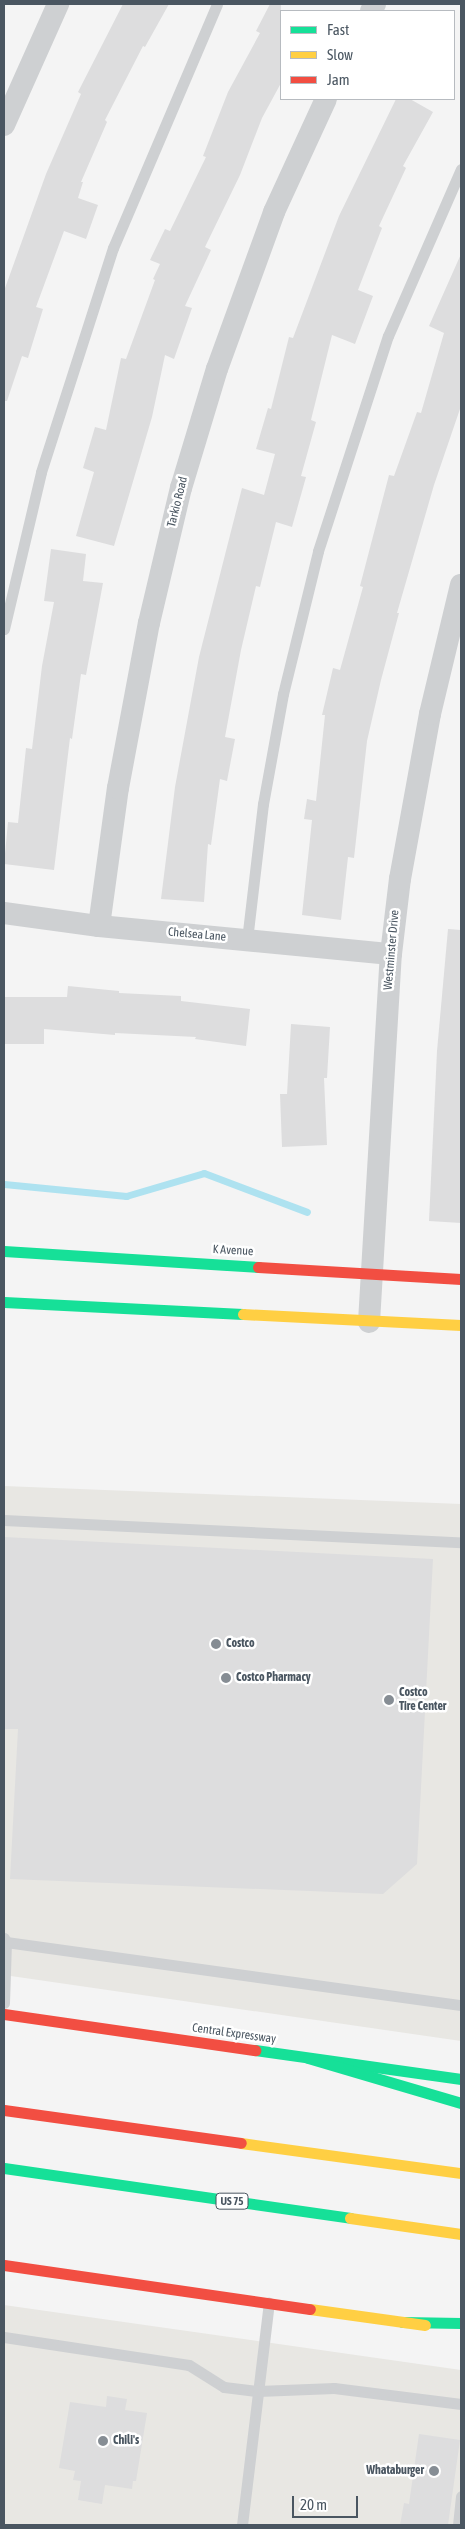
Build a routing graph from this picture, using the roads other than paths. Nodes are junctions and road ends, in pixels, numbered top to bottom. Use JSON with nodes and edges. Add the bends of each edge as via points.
{"nodes":[{"id":1,"x":58,"y":4,"type":"edge"},
{"id":2,"x":217,"y":4,"type":"edge"},
{"id":3,"x":326,"y":100,"type":"edge"},
{"id":4,"x":4,"y":125,"type":"edge"},
{"id":5,"x":461,"y":169,"type":"edge"},
{"id":6,"x":461,"y":586,"type":"edge"},
{"id":7,"x":4,"y":629,"type":"edge"},
{"id":8,"x":4,"y":913,"type":"edge"},
{"id":9,"x":99,"y":926,"type":"junction"},
{"id":10,"x":247,"y":940,"type":"junction"},
{"id":11,"x":391,"y":954,"type":"junction"},
{"id":12,"x":4,"y":1251,"type":"edge"},
{"id":13,"x":371,"y":1272,"type":"junction"},
{"id":14,"x":461,"y":1278,"type":"edge"},
{"id":15,"x":4,"y":1302,"type":"edge"},
{"id":16,"x":369,"y":1322,"type":"junction"},
{"id":17,"x":461,"y":1325,"type":"edge"},
{"id":18,"x":4,"y":1520,"type":"edge"},
{"id":19,"x":461,"y":1542,"type":"edge"},
{"id":20,"x":5,"y":1940,"type":"edge"},
{"id":21,"x":4,"y":2003,"type":"edge"},
{"id":22,"x":461,"y":2005,"type":"edge"},
{"id":23,"x":4,"y":2014,"type":"edge"},
{"id":24,"x":308,"y":2058,"type":"junction"},
{"id":25,"x":461,"y":2080,"type":"edge"},
{"id":26,"x":461,"y":2103,"type":"edge"},
{"id":27,"x":4,"y":2110,"type":"edge"},
{"id":28,"x":4,"y":2168,"type":"edge"},
{"id":29,"x":461,"y":2173,"type":"edge"},
{"id":30,"x":461,"y":2234,"type":"edge"},
{"id":31,"x":4,"y":2265,"type":"edge"},
{"id":32,"x":269,"y":2303,"type":"junction"},
{"id":33,"x":402,"y":2322,"type":"junction"},
{"id":34,"x":461,"y":2322,"type":"edge"},
{"id":35,"x":461,"y":2330,"type":"edge"},
{"id":36,"x":4,"y":2337,"type":"edge"},
{"id":37,"x":258,"y":2391,"type":"junction"},
{"id":38,"x":461,"y":2404,"type":"edge"},
{"id":39,"x":461,"y":2496,"type":"edge"},
{"id":40,"x":242,"y":2525,"type":"edge"},
{"id":41,"x":458,"y":2525,"type":"edge"}],
"edges":[{"from":1,"to":4,"type":"street"},
{"from":2,"to":7,"type":"lane","via":[[113,248],[41,472]]},
{"from":3,"to":9,"type":"street","name":"Tarkio Road","via":[[274,212],[217,369],[180,488],[149,623],[118,788]]},
{"from":5,"to":10,"type":"lane","via":[[388,336],[318,551],[283,694],[263,804]]},
{"from":6,"to":11,"type":"street","name":"Westminster Drive","via":[[430,714],[400,879]]},
{"from":8,"to":9,"type":"street","name":"Chelsea Lane"},
{"from":9,"to":10,"type":"street","name":"Chelsea Lane"},
{"from":10,"to":11,"type":"street","name":"Chelsea Lane"},
{"from":11,"to":13,"type":"street","name":"Westminster Drive"},
{"from":12,"to":13,"type":"main road","name":"K Avenue"},
{"from":13,"to":14,"type":"main road","name":"K Avenue"},
{"from":13,"to":16,"type":"street","name":"Westminster Drive"},
{"from":15,"to":16,"type":"main road"},
{"from":16,"to":17,"type":"main road"},
{"from":18,"to":19,"type":"lane"},
{"from":20,"to":21,"type":"lane"},
{"from":20,"to":22,"type":"lane"},
{"from":23,"to":24,"type":"main road","name":"Central Expressway"},
{"from":24,"to":25,"type":"main road","name":"Central Expressway"},
{"from":24,"to":26,"type":"main road"},
{"from":27,"to":29,"type":"main road"},
{"from":28,"to":30,"type":"main road","number":"US 75"},
{"from":31,"to":32,"type":"main road"},
{"from":32,"to":33,"type":"main road"},
{"from":32,"to":37,"type":"lane"},
{"from":33,"to":34,"type":"main road"},
{"from":33,"to":35,"type":"main road"},
{"from":36,"to":37,"type":"lane","via":[[189,2365],[224,2387]]},
{"from":37,"to":38,"type":"lane","via":[[334,2388]]},
{"from":37,"to":40,"type":"lane"},
{"from":39,"to":41,"type":"lane"}]}
